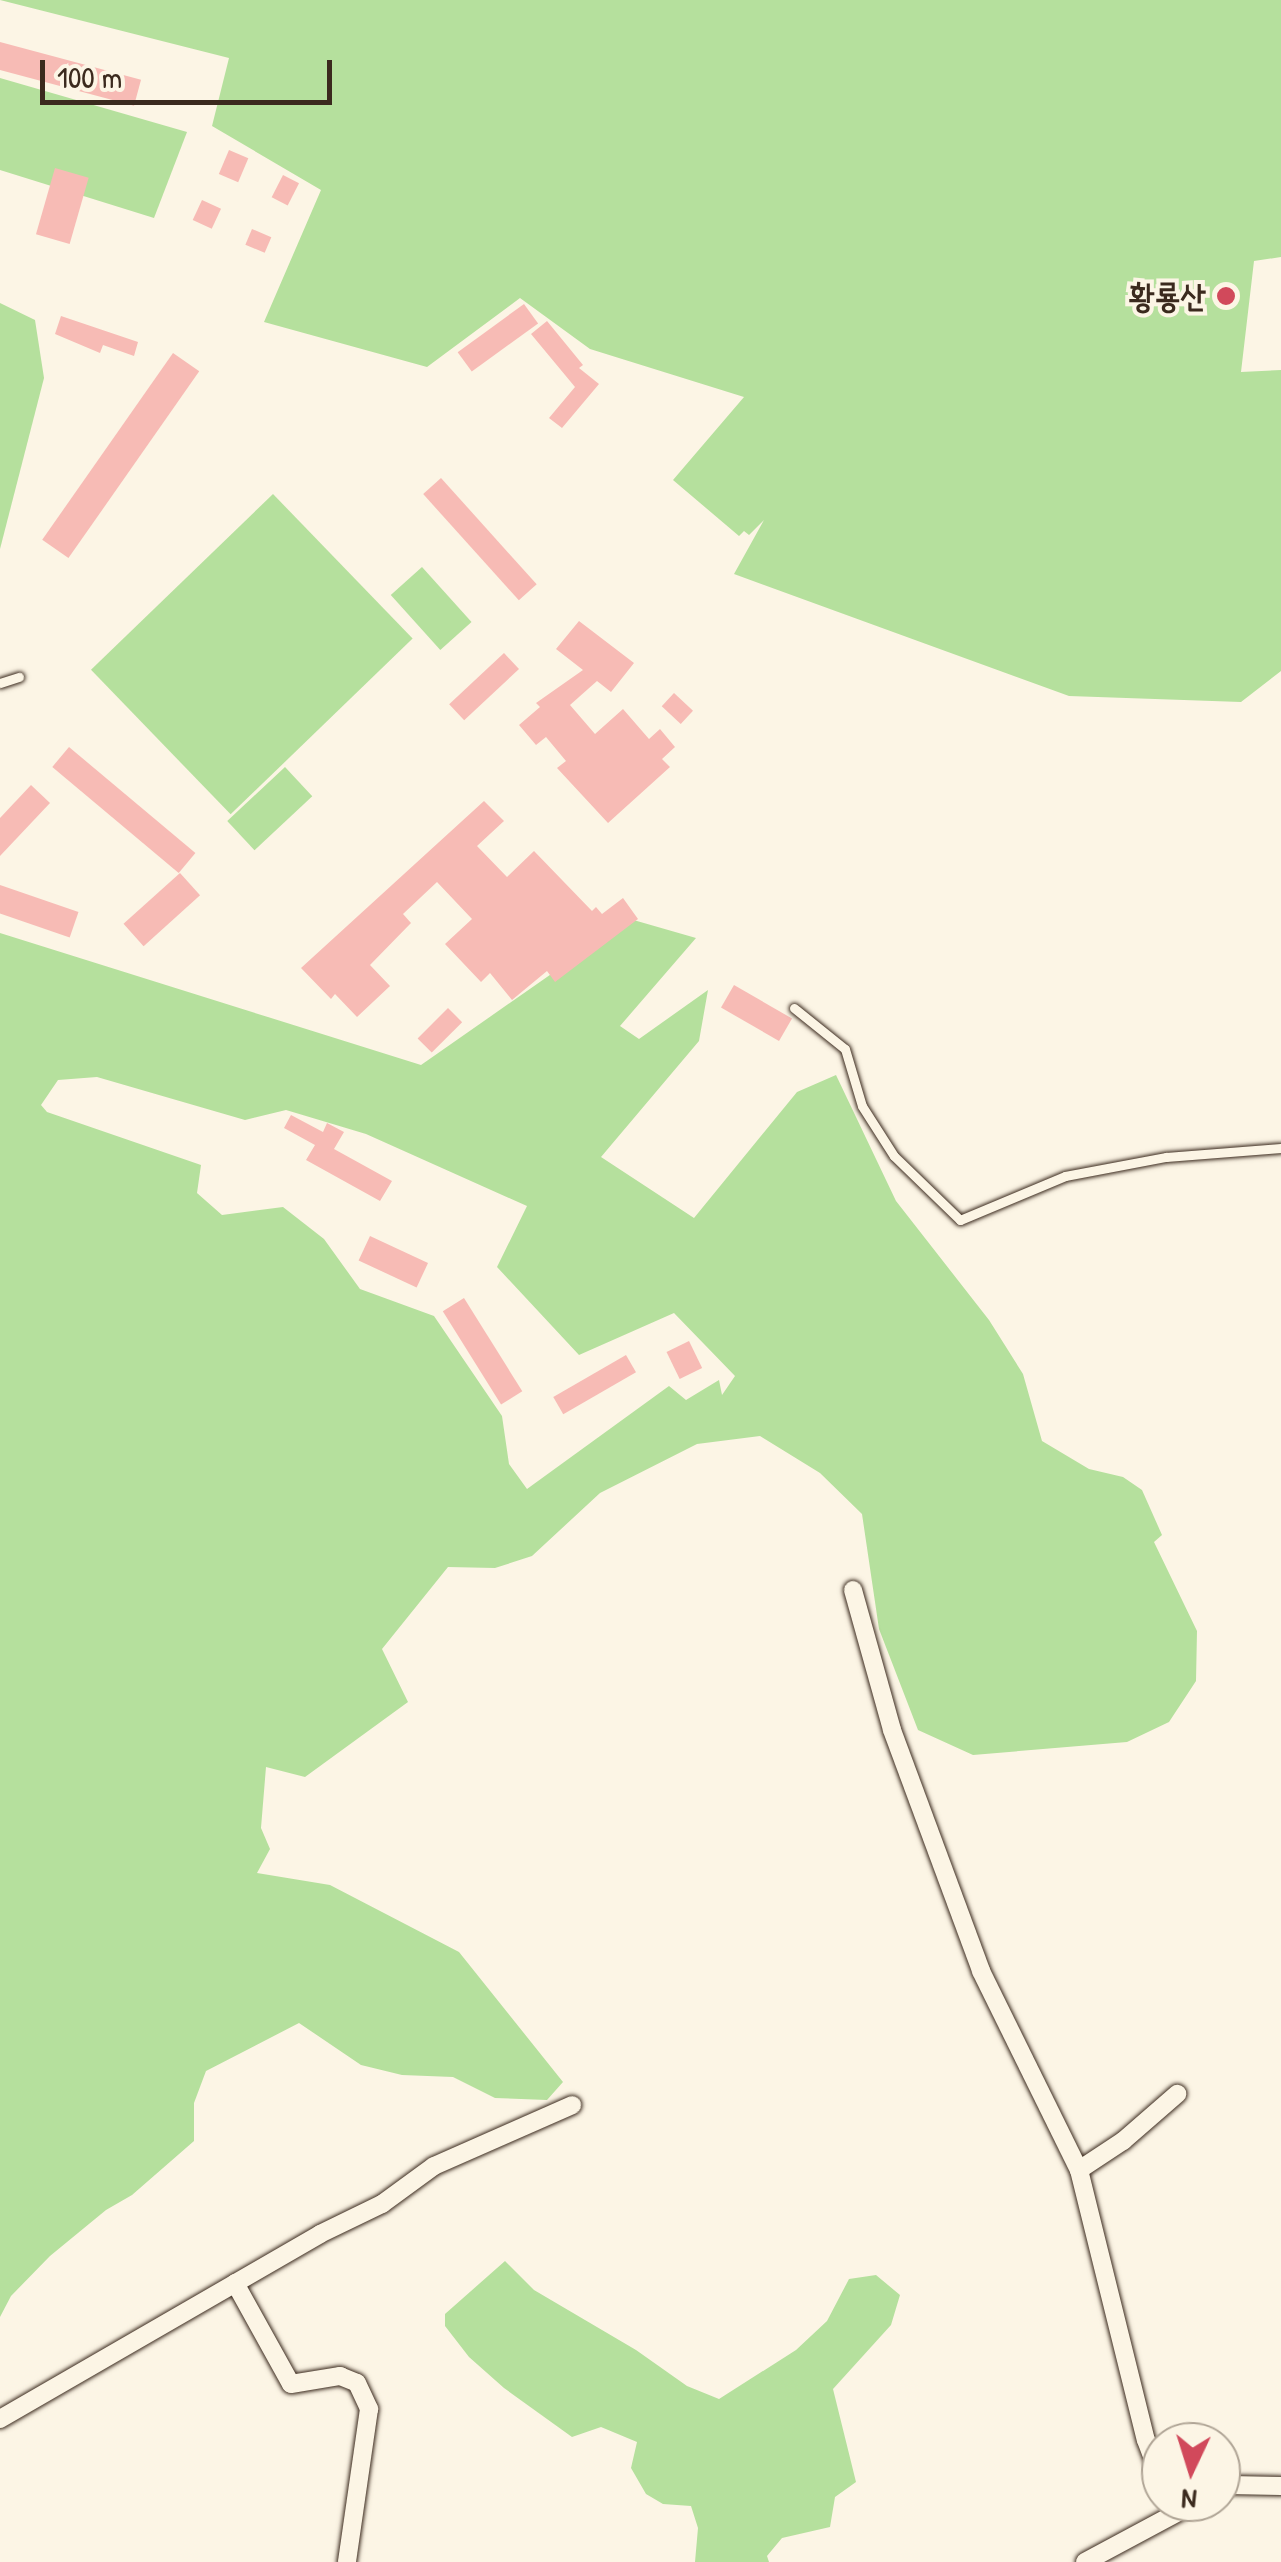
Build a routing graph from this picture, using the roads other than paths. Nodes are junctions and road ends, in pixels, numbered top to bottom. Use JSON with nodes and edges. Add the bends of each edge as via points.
{"nodes":[{"id":1,"x":20,"y":677,"type":"dead end"},
{"id":2,"x":0,"y":683,"type":"edge"},
{"id":3,"x":794,"y":1008,"type":"dead end"},
{"id":4,"x":1281,"y":1148,"type":"edge"},
{"id":5,"x":853,"y":1590,"type":"dead end"},
{"id":6,"x":1176,"y":2094,"type":"dead end"},
{"id":7,"x":572,"y":2104,"type":"dead end"},
{"id":8,"x":1078,"y":2170,"type":"junction"},
{"id":9,"x":236,"y":2283,"type":"junction"},
{"id":10,"x":0,"y":2419,"type":"edge"},
{"id":11,"x":1141,"y":2422,"type":"edge"},
{"id":12,"x":1241,"y":2485,"type":"edge"},
{"id":13,"x":1281,"y":2486,"type":"edge"},
{"id":14,"x":1149,"y":2522,"type":"edge"},
{"id":15,"x":347,"y":2562,"type":"edge"},
{"id":16,"x":1085,"y":2562,"type":"edge"}],
"edges":[{"from":1,"to":2,"type":"lane"},
{"from":3,"to":4,"type":"lane","via":[[845,1049],[862,1106],[894,1156],[960,1220],[1065,1176],[1166,1157]]},
{"from":5,"to":8,"type":"street","via":[[892,1730],[981,1971]]},
{"from":6,"to":8,"type":"street","via":[[1124,2141]]},
{"from":7,"to":9,"type":"street","via":[[434,2166],[382,2204]]},
{"from":8,"to":11,"type":"street"},
{"from":9,"to":10,"type":"street"},
{"from":9,"to":15,"type":"street","via":[[291,2384],[340,2376],[357,2383],[369,2409]]},
{"from":12,"to":13,"type":"street"},
{"from":14,"to":16,"type":"street"}]}
